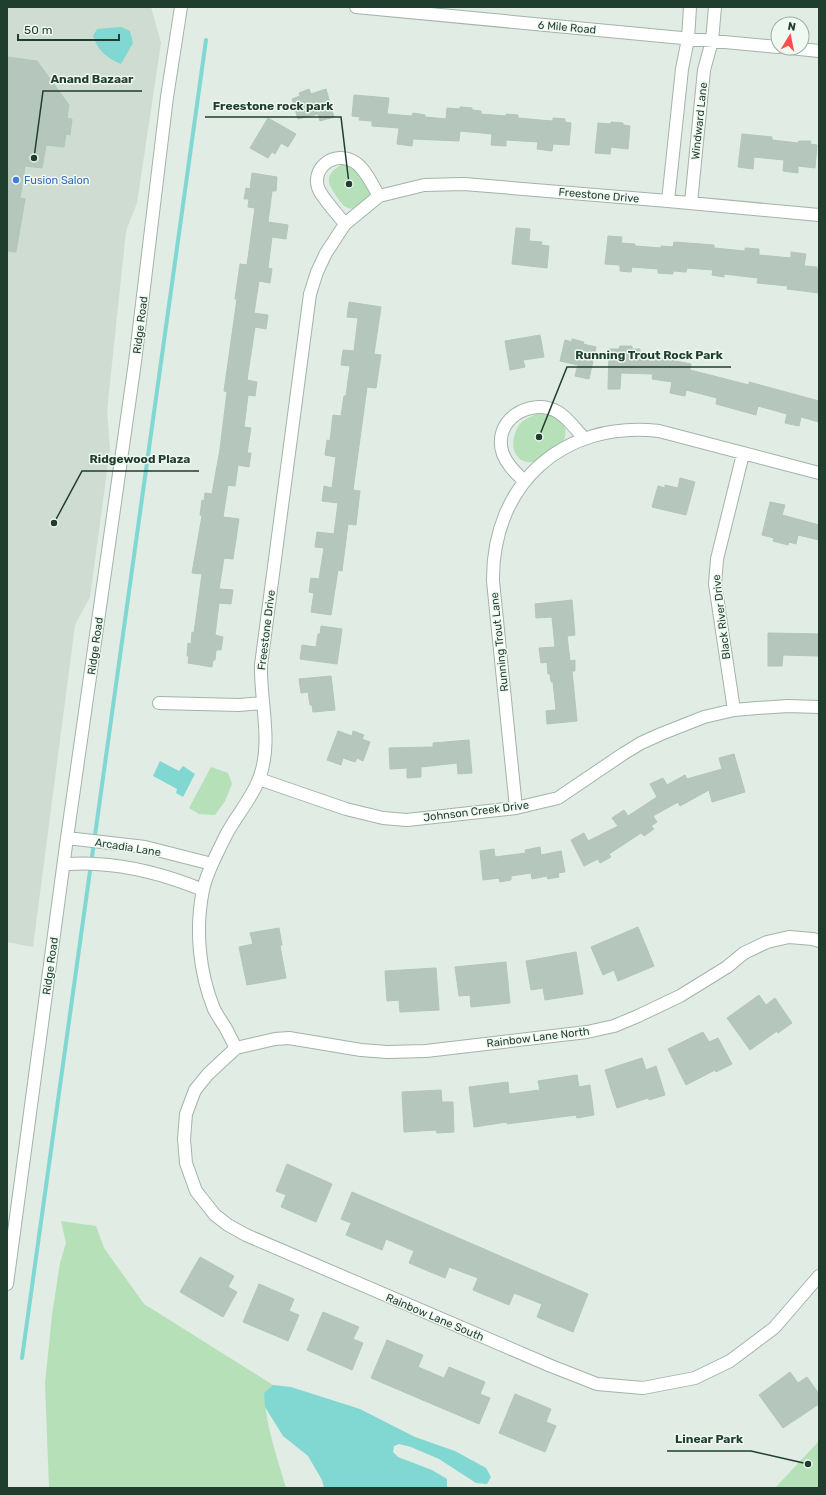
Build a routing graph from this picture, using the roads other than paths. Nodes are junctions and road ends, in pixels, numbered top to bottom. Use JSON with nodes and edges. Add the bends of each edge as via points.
{"nodes":[{"id":1,"x":181,"y":7,"type":"edge"},
{"id":2,"x":356,"y":7,"type":"edge"},
{"id":3,"x":690,"y":7,"type":"edge"},
{"id":4,"x":715,"y":7,"type":"edge"},
{"id":5,"x":688,"y":39,"type":"junction"},
{"id":6,"x":712,"y":41,"type":"junction"},
{"id":7,"x":770,"y":46,"type":"edge"},
{"id":8,"x":379,"y":196,"type":"junction"},
{"id":9,"x":668,"y":201,"type":"junction"},
{"id":10,"x":691,"y":203,"type":"junction"},
{"id":11,"x":819,"y":215,"type":"edge"},
{"id":12,"x":345,"y":224,"type":"junction"},
{"id":13,"x":584,"y":438,"type":"junction"},
{"id":14,"x":743,"y":454,"type":"junction"},
{"id":15,"x":819,"y":473,"type":"edge"},
{"id":16,"x":524,"y":481,"type":"junction"},
{"id":17,"x":159,"y":703,"type":"dead end"},
{"id":18,"x":262,"y":703,"type":"junction"},
{"id":19,"x":819,"y":707,"type":"edge"},
{"id":20,"x":734,"y":710,"type":"junction"},
{"id":21,"x":259,"y":779,"type":"junction"},
{"id":22,"x":516,"y":808,"type":"junction"},
{"id":23,"x":67,"y":838,"type":"junction"},
{"id":24,"x":65,"y":864,"type":"junction"},
{"id":25,"x":212,"y":864,"type":"junction"},
{"id":26,"x":203,"y":890,"type":"junction"},
{"id":27,"x":819,"y":941,"type":"edge"},
{"id":28,"x":236,"y":1048,"type":"junction"},
{"id":29,"x":819,"y":1276,"type":"edge"},
{"id":30,"x":7,"y":1284,"type":"edge"}],
"edges":[{"from":1,"to":23,"type":"street","name":"Ridge Road","via":[[167,97],[135,362]]},
{"from":2,"to":5,"type":"street","name":"6 Mile Road"},
{"from":3,"to":5,"type":"street","name":"Windward Lane"},
{"from":4,"to":6,"type":"street","name":"Windward Lane"},
{"from":5,"to":6,"type":"street","name":"6 Mile Road"},
{"from":5,"to":9,"type":"street","name":"Windward Lane","via":[[682,69]]},
{"from":6,"to":7,"type":"street","name":"6 Mile Road"},
{"from":6,"to":10,"type":"street","name":"Windward Lane","via":[[704,70]]},
{"from":8,"to":9,"type":"street","name":"Freestone Drive","via":[[424,185],[464,184]]},
{"from":8,"to":12,"type":"street","name":"Freestone Drive"},
{"from":8,"to":12,"type":"street","via":[[357,163],[346,158],[329,160],[319,171],[318,183],[320,191]]},
{"from":9,"to":10,"type":"street","name":"Freestone Drive"},
{"from":10,"to":11,"type":"street","name":"Freestone Drive"},
{"from":12,"to":18,"type":"street","name":"Freestone Drive","via":[[326,253],[310,294],[262,652]]},
{"from":13,"to":14,"type":"street","name":"Running Trout Lane","via":[[610,432],[659,431]]},
{"from":13,"to":16,"type":"street","name":"Running Trout Lane","via":[[564,448]]},
{"from":13,"to":16,"type":"street","via":[[559,413],[550,409],[541,406],[518,412],[504,429],[502,445],[503,455]]},
{"from":14,"to":15,"type":"street","name":"Running Trout Lane"},
{"from":14,"to":20,"type":"street","name":"Black River Drive","via":[[716,559],[715,573]]},
{"from":16,"to":22,"type":"street","name":"Running Trout Lane","via":[[505,516],[495,545],[493,565]]},
{"from":17,"to":18,"type":"street"},
{"from":18,"to":21,"type":"street","name":"Freestone Drive","via":[[265,739]]},
{"from":19,"to":20,"type":"street","name":"Johnson Creek Drive","via":[[788,706]]},
{"from":20,"to":22,"type":"street","name":"Johnson Creek Drive","via":[[704,717],[661,734],[623,754],[558,798]]},
{"from":21,"to":22,"type":"street","name":"Johnson Creek Drive","via":[[346,809],[384,818],[408,820]]},
{"from":21,"to":25,"type":"street","name":"Freestone Drive"},
{"from":23,"to":24,"type":"street","name":"Ridge Road"},
{"from":23,"to":25,"type":"street","name":"Arcadia Lane","via":[[145,848]]},
{"from":24,"to":26,"type":"street","name":"Arcadia Lane","via":[[96,864],[142,870],[180,880]]},
{"from":24,"to":30,"type":"street","name":"Ridge Road"},
{"from":25,"to":26,"type":"street","name":"Freestone Drive"},
{"from":26,"to":28,"type":"street","name":"Freestone Drive","via":[[199,933],[204,974],[215,1011]]},
{"from":27,"to":28,"type":"street","name":"Rainbow Lane North","via":[[789,937],[767,942],[744,953],[727,967],[680,996],[614,1026],[587,1032],[426,1051],[361,1050],[289,1038]]},
{"from":28,"to":29,"type":"street","name":"Rainbow Lane South","via":[[195,1090],[186,1114],[186,1163],[196,1191],[215,1215],[246,1235],[597,1384],[643,1388],[695,1378],[730,1361],[774,1328]]}]}
